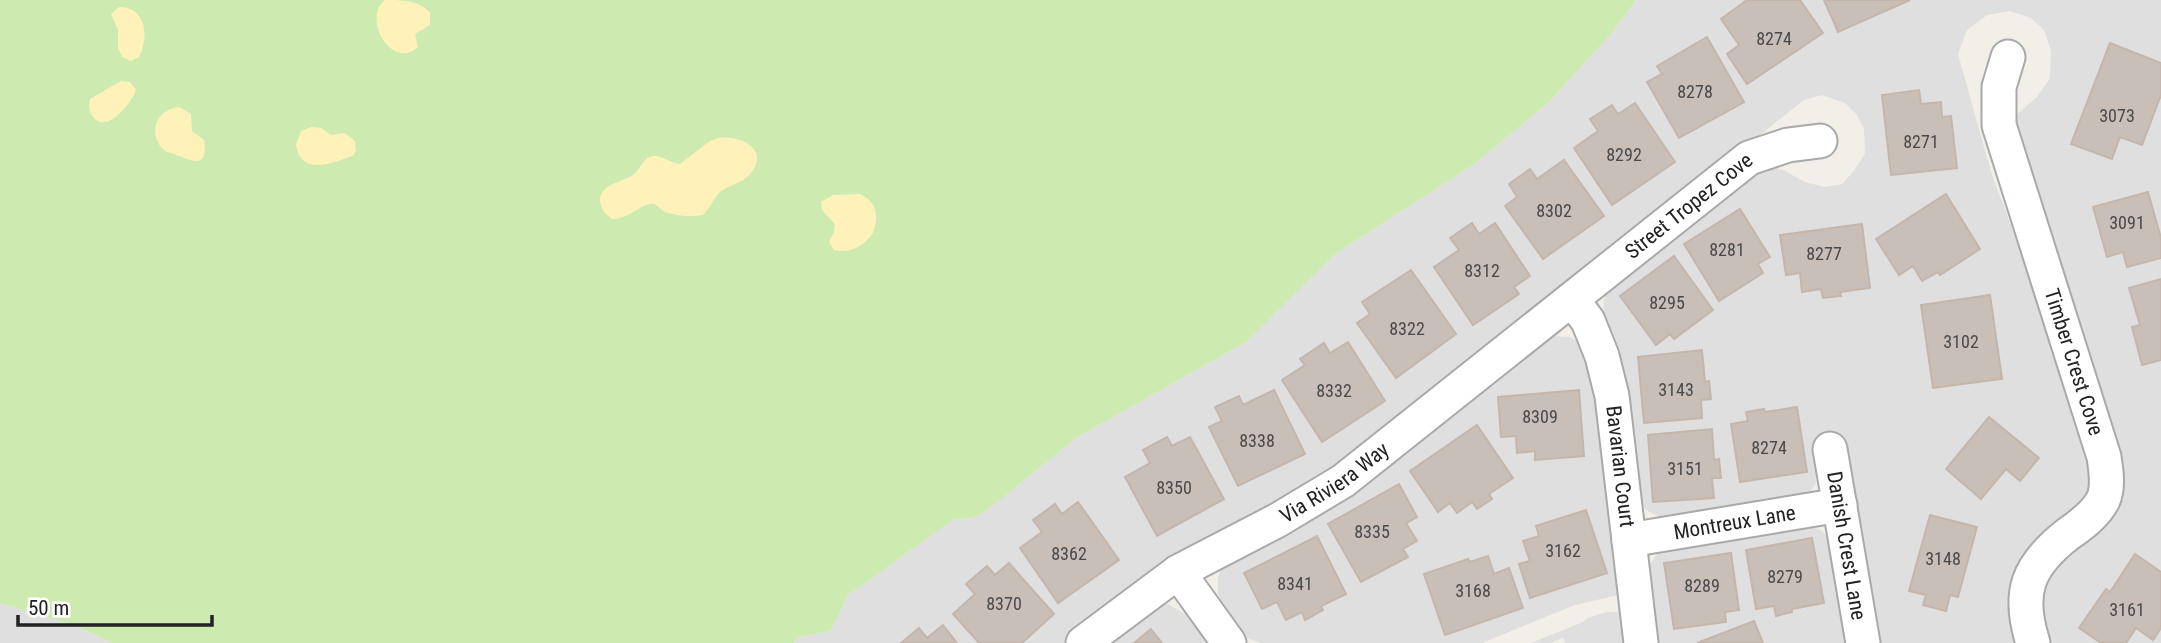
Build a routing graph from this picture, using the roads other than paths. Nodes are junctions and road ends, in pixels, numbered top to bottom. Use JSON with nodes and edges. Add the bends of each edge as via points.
{"nodes":[{"id":1,"x":2008,"y":57,"type":"dead end"},
{"id":2,"x":1820,"y":141,"type":"dead end"},
{"id":3,"x":1572,"y":299,"type":"junction"},
{"id":4,"x":1830,"y":449,"type":"dead end"},
{"id":5,"x":1840,"y":505,"type":"junction"},
{"id":6,"x":1629,"y":540,"type":"junction"},
{"id":7,"x":1178,"y":572,"type":"junction"},
{"id":8,"x":1083,"y":643,"type":"edge"},
{"id":9,"x":1229,"y":643,"type":"edge"},
{"id":10,"x":1641,"y":643,"type":"edge"},
{"id":11,"x":1863,"y":643,"type":"edge"},
{"id":12,"x":2033,"y":643,"type":"edge"}],
"edges":[{"from":1,"to":12,"type":"street","name":"Timber Crest Cove","via":[[1999,87],[1999,125],[2104,457],[2106,477],[2104,499],[2035,566],[2026,595]]},
{"from":2,"to":3,"type":"street","name":"Street Tropez Cove","via":[[1788,145],[1749,159]]},
{"from":3,"to":6,"type":"street","name":"Bavarian Court","via":[[1588,321],[1612,396]]},
{"from":3,"to":7,"type":"street","name":"Via Riviera Way","via":[[1343,481]]},
{"from":4,"to":5,"type":"street","name":"Danish Crest Lane"},
{"from":5,"to":6,"type":"street","name":"Montreux Lane"},
{"from":5,"to":11,"type":"street","name":"Danish Crest Lane"},
{"from":6,"to":10,"type":"street","name":"Bavarian Court"},
{"from":7,"to":8,"type":"street","name":"Via Riviera Way"},
{"from":7,"to":9,"type":"street"}]}
